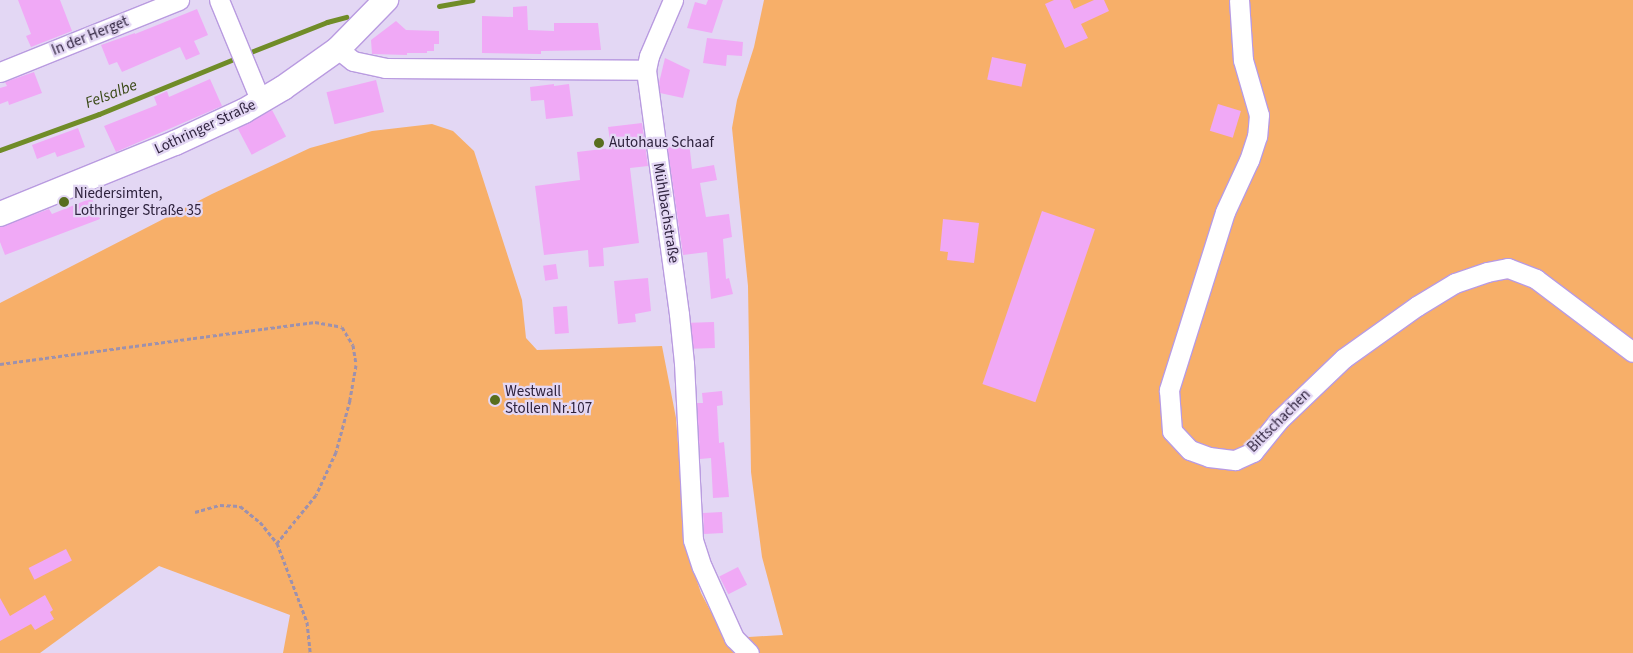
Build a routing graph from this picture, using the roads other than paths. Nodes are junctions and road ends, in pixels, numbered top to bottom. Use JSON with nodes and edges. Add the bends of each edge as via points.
{"nodes":[{"id":1,"x":179,"y":0,"type":"edge"},
{"id":2,"x":219,"y":0,"type":"edge"},
{"id":3,"x":386,"y":0,"type":"edge"},
{"id":4,"x":673,"y":0,"type":"edge"},
{"id":5,"x":1239,"y":0,"type":"edge"},
{"id":6,"x":338,"y":49,"type":"junction"},
{"id":7,"x":646,"y":70,"type":"junction"},
{"id":8,"x":0,"y":72,"type":"edge"},
{"id":9,"x":261,"y":102,"type":"junction"},
{"id":10,"x":0,"y":214,"type":"edge"},
{"id":11,"x":1633,"y":352,"type":"edge"},
{"id":12,"x":749,"y":653,"type":"edge"}],
"edges":[{"from":1,"to":8,"type":"street","name":"In der Herget"},
{"from":2,"to":9,"type":"street"},
{"from":3,"to":6,"type":"main road","name":"Lothringer Straße"},
{"from":4,"to":7,"type":"street"},
{"from":5,"to":11,"type":"street","name":"Bittschachen","via":[[1243,60],[1259,115],[1257,136],[1225,212],[1169,390],[1172,431],[1190,450],[1209,457],[1235,460],[1253,452],[1278,421],[1344,358],[1455,283],[1488,272],[1508,268],[1536,279]]},
{"from":6,"to":7,"type":"street","via":[[353,61],[385,68]]},
{"from":6,"to":9,"type":"main road","name":"Lothringer Straße"},
{"from":7,"to":12,"type":"street","name":"Mühlbachstraße","via":[[681,333],[693,540],[702,568],[734,638]]},
{"from":9,"to":10,"type":"main road","name":"Lothringer Straße","via":[[175,143]]}]}
